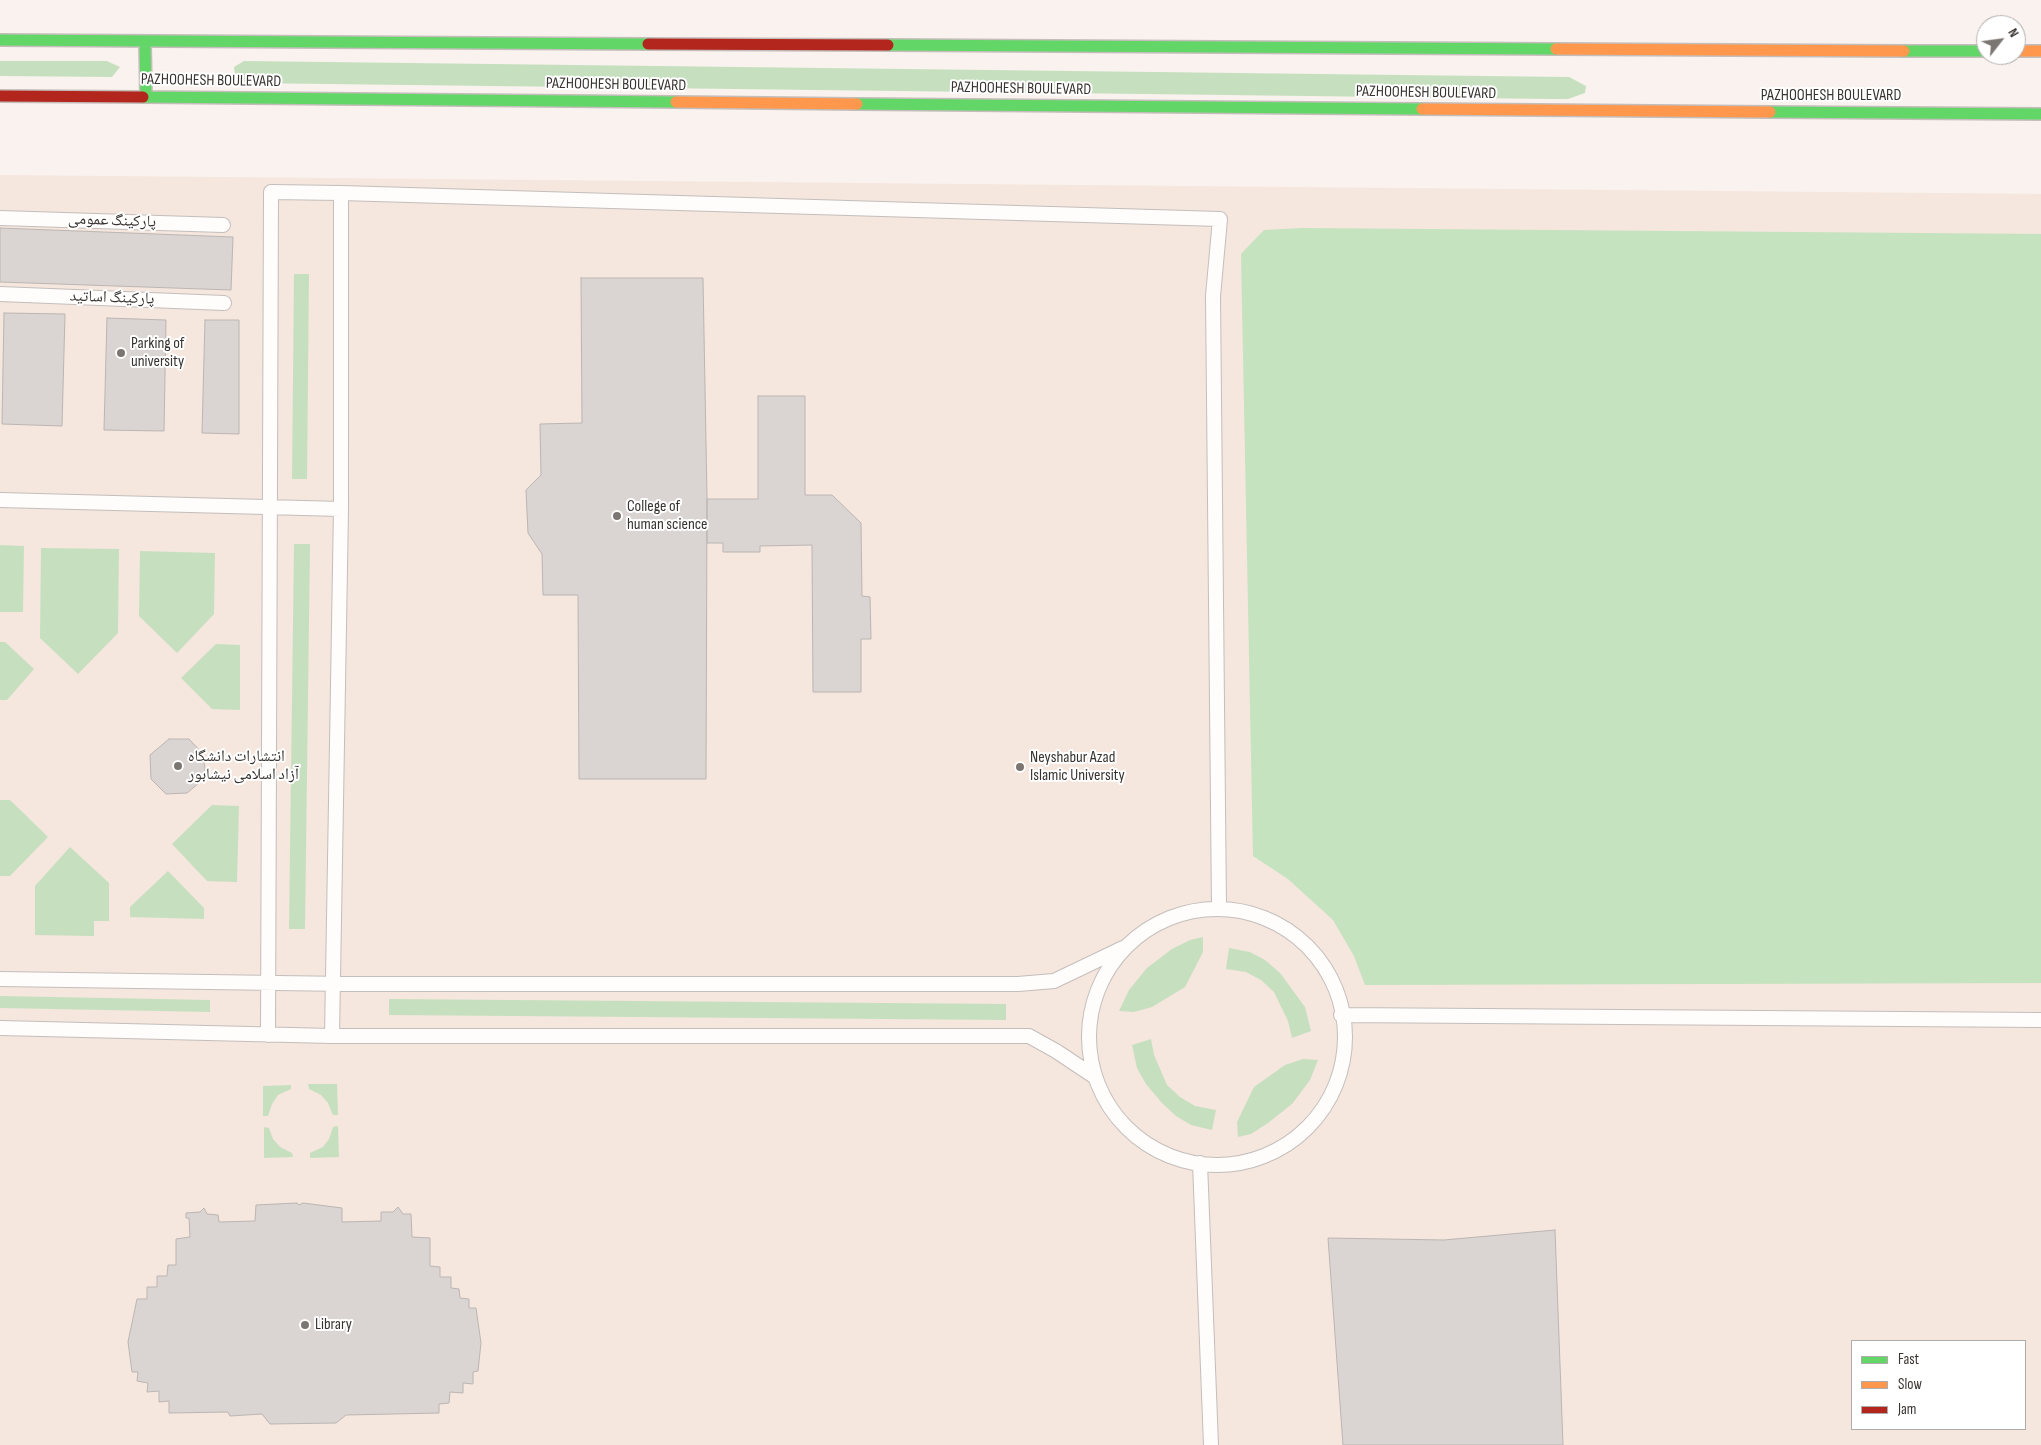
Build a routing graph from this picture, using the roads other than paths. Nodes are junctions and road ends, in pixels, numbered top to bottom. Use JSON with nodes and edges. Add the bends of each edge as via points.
{"nodes":[{"id":1,"x":0,"y":40,"type":"edge"},
{"id":2,"x":145,"y":42,"type":"junction"},
{"id":3,"x":1976,"y":51,"type":"edge"},
{"id":4,"x":2026,"y":51,"type":"edge"},
{"id":5,"x":2041,"y":51,"type":"edge"},
{"id":6,"x":0,"y":96,"type":"edge"},
{"id":7,"x":146,"y":97,"type":"junction"},
{"id":8,"x":2041,"y":114,"type":"edge"},
{"id":9,"x":341,"y":193,"type":"junction"},
{"id":10,"x":0,"y":218,"type":"edge"},
{"id":11,"x":223,"y":224,"type":"dead end"},
{"id":12,"x":0,"y":294,"type":"edge"},
{"id":13,"x":224,"y":303,"type":"dead end"},
{"id":14,"x":0,"y":500,"type":"edge"},
{"id":15,"x":271,"y":507,"type":"junction"},
{"id":16,"x":341,"y":510,"type":"junction"},
{"id":17,"x":1219,"y":908,"type":"junction"},
{"id":18,"x":1123,"y":948,"type":"junction"},
{"id":19,"x":0,"y":979,"type":"edge"},
{"id":20,"x":268,"y":983,"type":"junction"},
{"id":21,"x":331,"y":983,"type":"junction"},
{"id":22,"x":1341,"y":1015,"type":"junction"},
{"id":23,"x":2041,"y":1020,"type":"edge"},
{"id":24,"x":0,"y":1028,"type":"edge"},
{"id":25,"x":268,"y":1035,"type":"junction"},
{"id":26,"x":332,"y":1036,"type":"junction"},
{"id":27,"x":1095,"y":1077,"type":"junction"},
{"id":28,"x":1200,"y":1163,"type":"junction"},
{"id":29,"x":1211,"y":1445,"type":"edge"}],
"edges":[{"from":1,"to":2,"type":"main road"},
{"from":2,"to":3,"type":"main road"},
{"from":2,"to":7,"type":"main road"},
{"from":4,"to":5,"type":"main road"},
{"from":6,"to":7,"type":"main road","name":"PAZHOOHESH BOULEVARD"},
{"from":7,"to":8,"type":"main road","name":"PAZHOOHESH BOULEVARD"},
{"from":9,"to":15,"type":"lane","via":[[271,192]]},
{"from":9,"to":16,"type":"lane"},
{"from":9,"to":17,"type":"lane","via":[[1220,219],[1213,296]]},
{"from":10,"to":11,"type":"lane","name":"پارکینگ عمومی"},
{"from":12,"to":13,"type":"lane","name":"پارکینگ اساتید"},
{"from":14,"to":15,"type":"lane"},
{"from":15,"to":16,"type":"lane"},
{"from":15,"to":20,"type":"lane"},
{"from":16,"to":21,"type":"lane"},
{"from":17,"to":18,"type":"lane","via":[[1180,914],[1146,929]]},
{"from":17,"to":22,"type":"lane","via":[[1257,915],[1283,927],[1308,947],[1334,983]]},
{"from":18,"to":21,"type":"lane","via":[[1054,981],[1018,984]]},
{"from":18,"to":27,"type":"lane","via":[[1100,983],[1091,1012],[1088,1040]]},
{"from":19,"to":20,"type":"lane"},
{"from":20,"to":21,"type":"lane"},
{"from":20,"to":25,"type":"lane"},
{"from":21,"to":26,"type":"lane"},
{"from":22,"to":23,"type":"lane"},
{"from":22,"to":28,"type":"lane","via":[[1345,1032],[1342,1063],[1327,1104],[1305,1131],[1266,1155],[1234,1164]]},
{"from":24,"to":25,"type":"lane"},
{"from":25,"to":26,"type":"lane"},
{"from":26,"to":27,"type":"lane","via":[[1029,1036]]},
{"from":27,"to":28,"type":"lane","via":[[1114,1114],[1146,1144],[1185,1162]]},
{"from":28,"to":29,"type":"lane"}]}
